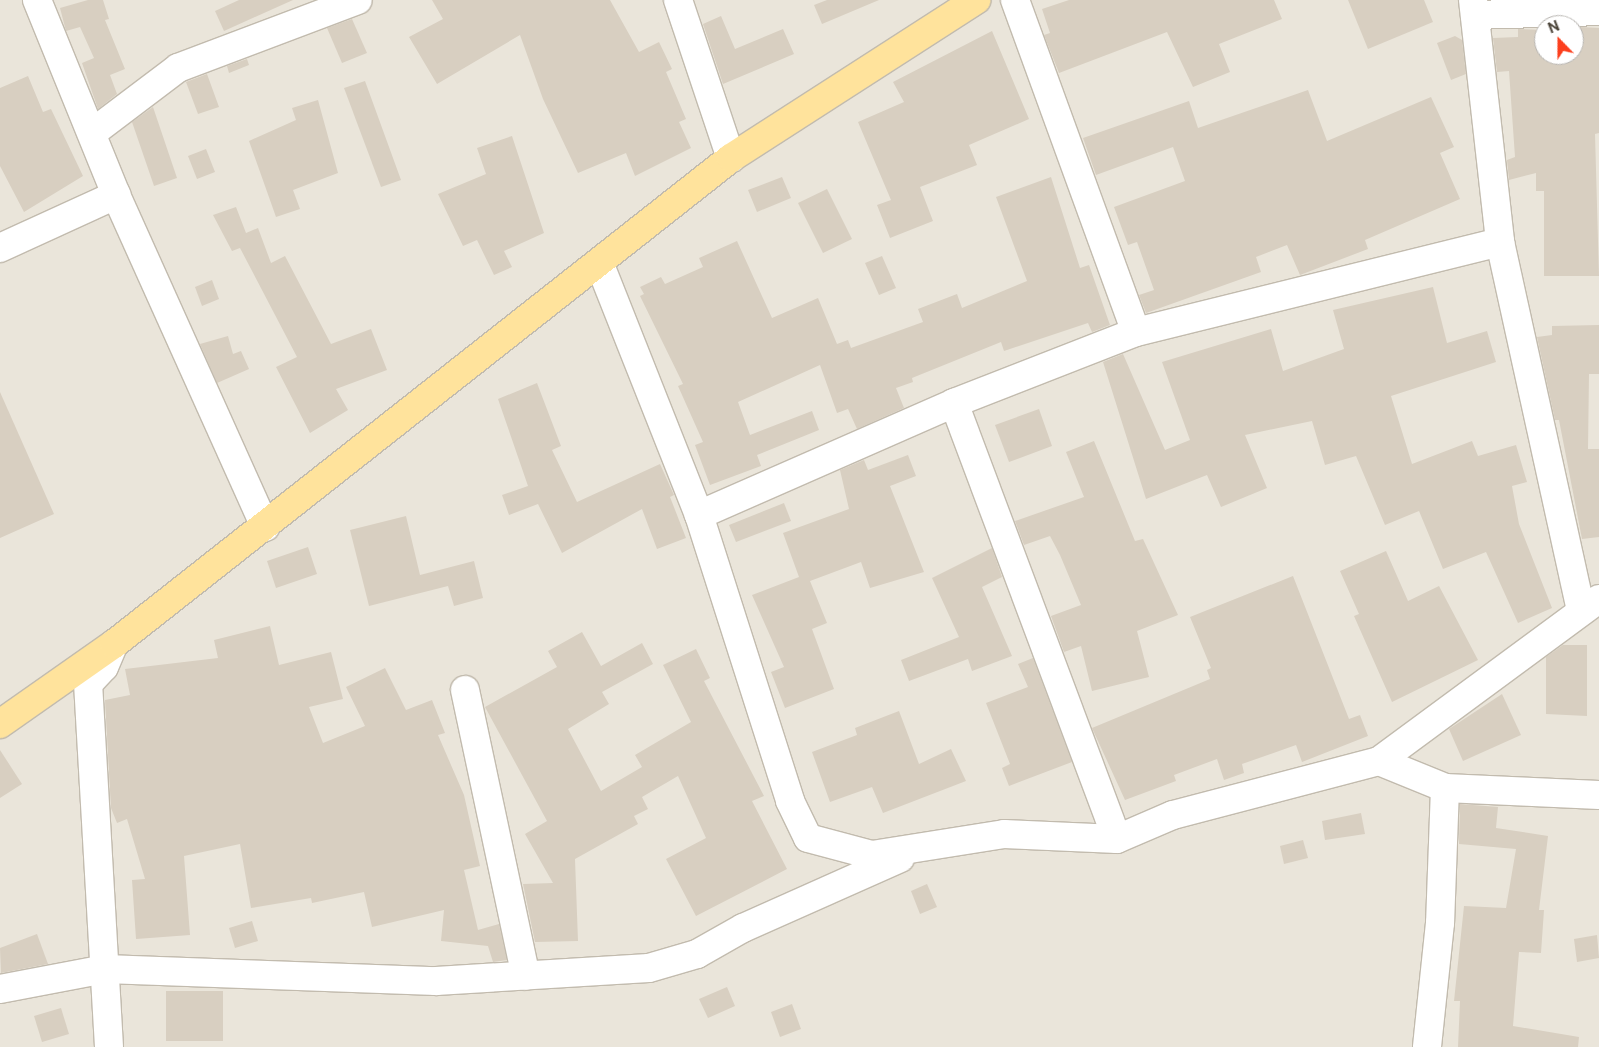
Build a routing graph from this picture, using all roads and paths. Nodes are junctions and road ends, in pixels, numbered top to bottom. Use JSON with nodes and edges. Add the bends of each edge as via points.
{"nodes":[{"id":1,"x":37,"y":0,"type":"edge"},
{"id":2,"x":678,"y":0,"type":"edge"},
{"id":3,"x":976,"y":0,"type":"edge"},
{"id":4,"x":1015,"y":0,"type":"edge"},
{"id":5,"x":352,"y":2,"type":"edge"},
{"id":6,"x":1474,"y":7,"type":"edge"},
{"id":7,"x":1599,"y":11,"type":"edge"},
{"id":8,"x":92,"y":133,"type":"junction"},
{"id":9,"x":731,"y":158,"type":"junction"},
{"id":10,"x":116,"y":195,"type":"junction"},
{"id":11,"x":1500,"y":242,"type":"junction"},
{"id":12,"x":0,"y":248,"type":"edge"},
{"id":13,"x":600,"y":265,"type":"junction"},
{"id":14,"x":1136,"y":332,"type":"junction"},
{"id":15,"x":954,"y":403,"type":"junction"},
{"id":16,"x":699,"y":515,"type":"junction"},
{"id":17,"x":265,"y":527,"type":"junction"},
{"id":18,"x":1590,"y":604,"type":"edge"},
{"id":19,"x":114,"y":644,"type":"junction"},
{"id":20,"x":465,"y":690,"type":"dead end"},
{"id":21,"x":0,"y":724,"type":"edge"},
{"id":22,"x":1379,"y":761,"type":"junction"},
{"id":23,"x":1445,"y":788,"type":"junction"},
{"id":24,"x":1599,"y":795,"type":"edge"},
{"id":25,"x":1117,"y":839,"type":"junction"},
{"id":26,"x":932,"y":843,"type":"junction"},
{"id":27,"x":104,"y":969,"type":"junction"},
{"id":28,"x":526,"y":976,"type":"junction"},
{"id":29,"x":0,"y":989,"type":"edge"},
{"id":30,"x":109,"y":1047,"type":"edge"},
{"id":31,"x":1426,"y":1047,"type":"edge"}],
"edges":[{"from":1,"to":8,"type":"street"},
{"from":2,"to":9,"type":"street"},
{"from":3,"to":9,"type":"main road"},
{"from":4,"to":14,"type":"street"},
{"from":5,"to":8,"type":"street","via":[[178,68]]},
{"from":6,"to":7,"type":"street"},
{"from":6,"to":11,"type":"street"},
{"from":8,"to":10,"type":"street"},
{"from":9,"to":13,"type":"main road"},
{"from":10,"to":12,"type":"street"},
{"from":10,"to":17,"type":"street"},
{"from":11,"to":14,"type":"street"},
{"from":11,"to":18,"type":"street"},
{"from":13,"to":16,"type":"street"},
{"from":13,"to":17,"type":"main road"},
{"from":14,"to":15,"type":"street"},
{"from":15,"to":16,"type":"street"},
{"from":15,"to":25,"type":"street"},
{"from":16,"to":26,"type":"street","via":[[790,802],[808,838],[872,855]]},
{"from":17,"to":19,"type":"main road"},
{"from":18,"to":22,"type":"street"},
{"from":19,"to":21,"type":"main road"},
{"from":19,"to":27,"type":"street","via":[[104,667],[88,684]]},
{"from":20,"to":28,"type":"street"},
{"from":22,"to":23,"type":"street"},
{"from":22,"to":25,"type":"street","via":[[1173,815]]},
{"from":23,"to":24,"type":"street"},
{"from":23,"to":31,"type":"street","via":[[1440,924]]},
{"from":25,"to":26,"type":"street","via":[[1040,833]]},
{"from":26,"to":28,"type":"street","via":[[743,928],[697,954],[649,968]]},
{"from":27,"to":28,"type":"street","via":[[436,981]]},
{"from":27,"to":29,"type":"street"},
{"from":27,"to":30,"type":"street"}]}
